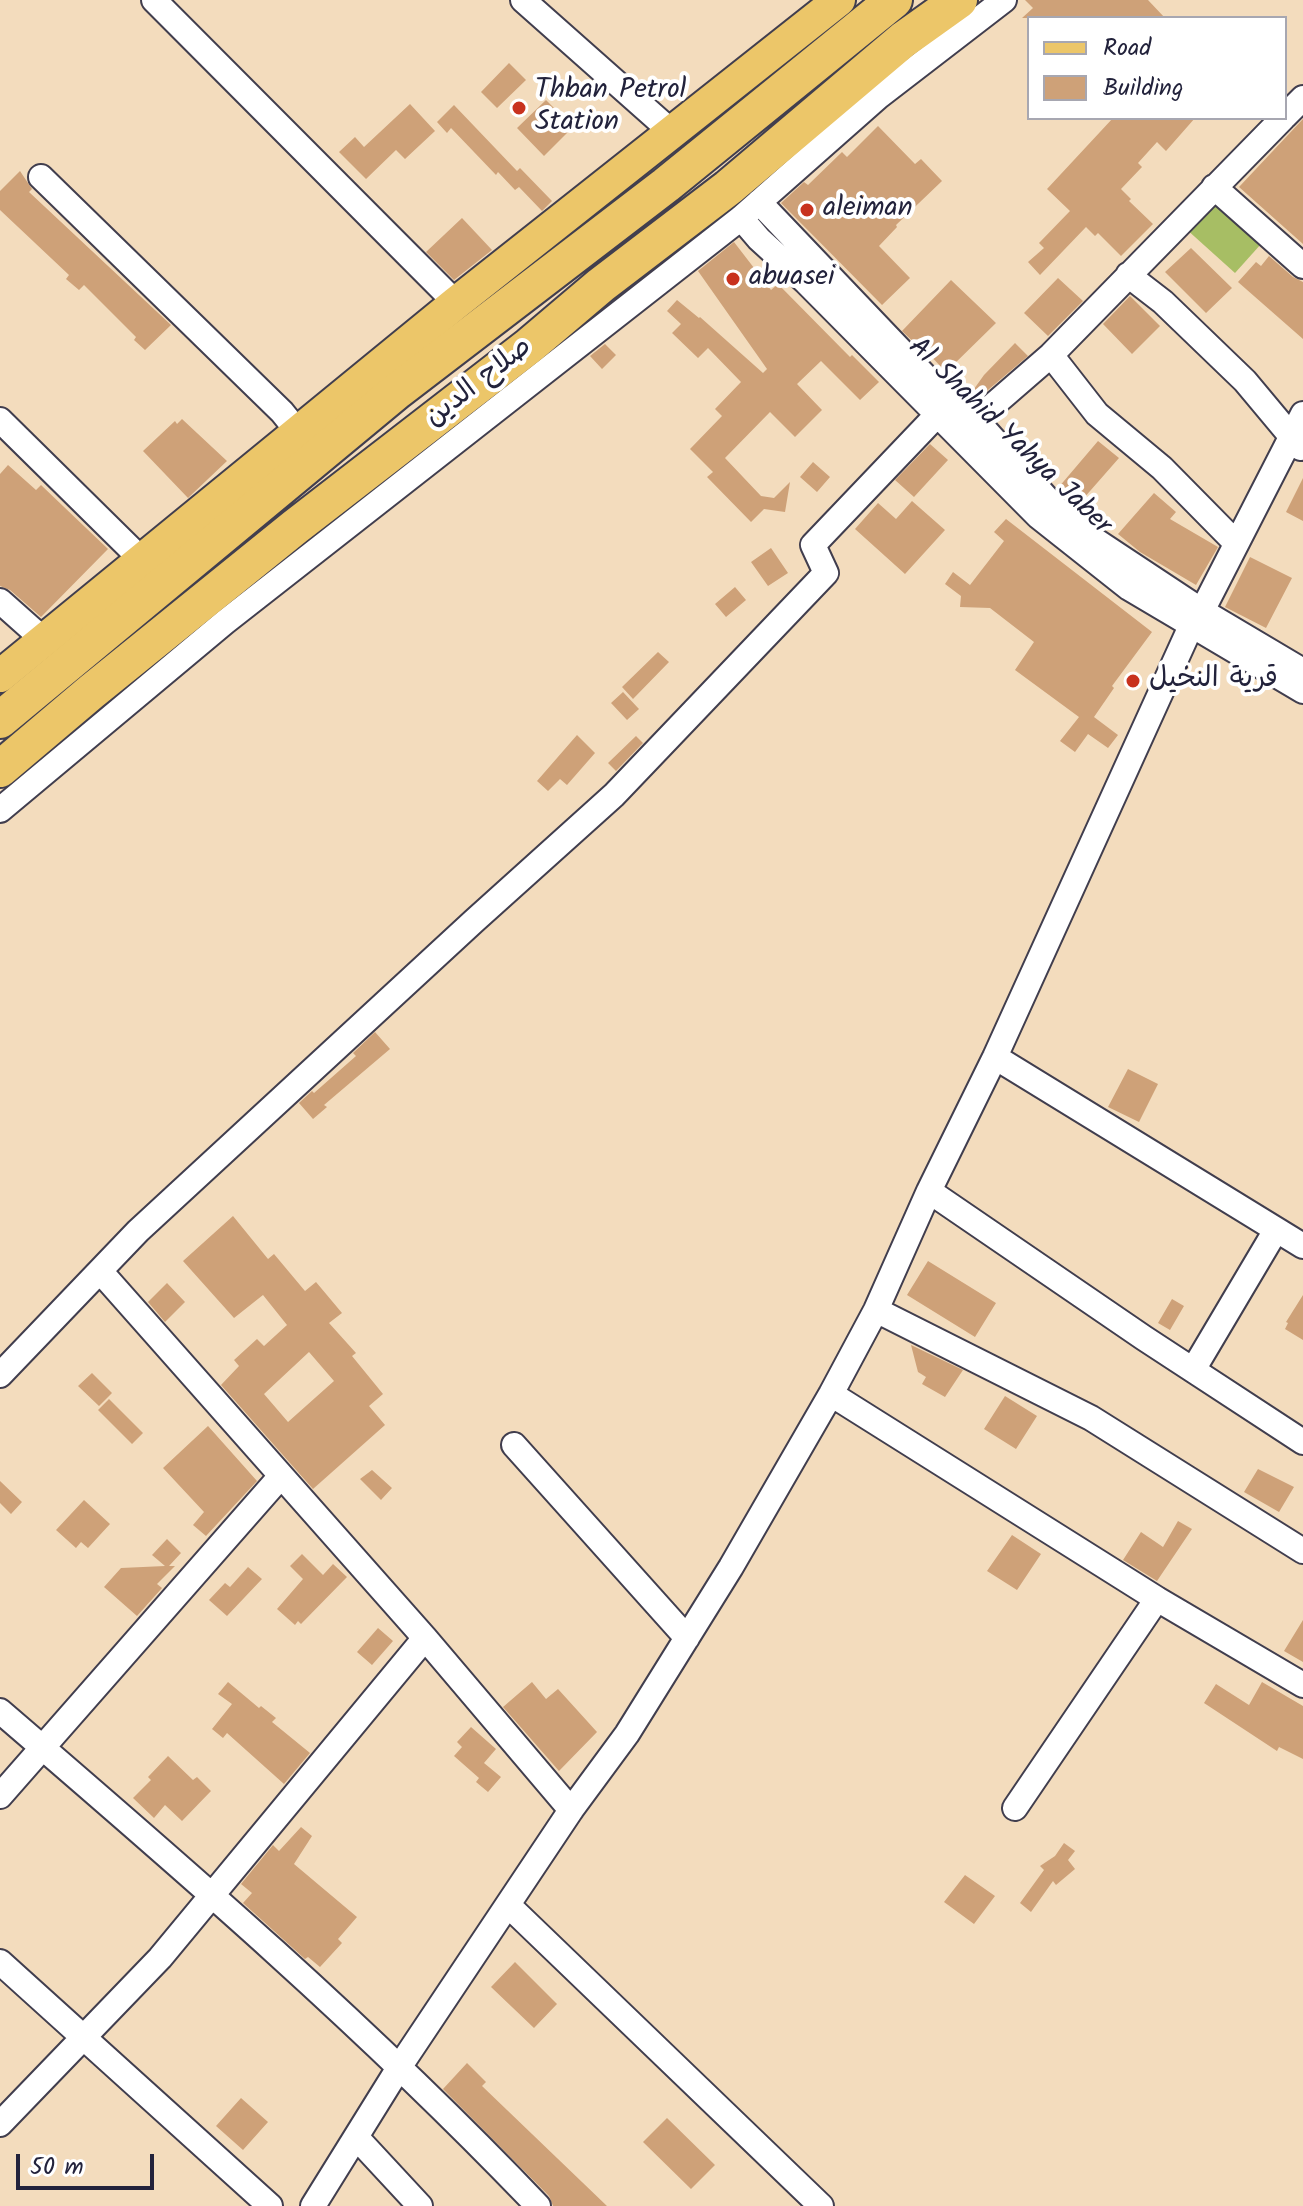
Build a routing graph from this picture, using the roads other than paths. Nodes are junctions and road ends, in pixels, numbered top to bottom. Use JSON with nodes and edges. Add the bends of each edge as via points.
{"nodes":[{"id":1,"x":154,"y":0,"type":"edge"},
{"id":2,"x":523,"y":0,"type":"edge"},
{"id":3,"x":839,"y":0,"type":"edge"},
{"id":4,"x":894,"y":0,"type":"edge"},
{"id":5,"x":959,"y":0,"type":"edge"},
{"id":6,"x":1004,"y":0,"type":"edge"},
{"id":7,"x":1303,"y":98,"type":"edge"},
{"id":8,"x":1287,"y":114,"type":"edge"},
{"id":9,"x":1281,"y":120,"type":"edge"},
{"id":10,"x":673,"y":133,"type":"junction"},
{"id":11,"x":41,"y":177,"type":"dead end"},
{"id":12,"x":1214,"y":187,"type":"junction"},
{"id":13,"x":750,"y":210,"type":"junction"},
{"id":14,"x":1303,"y":266,"type":"edge"},
{"id":15,"x":1128,"y":275,"type":"junction"},
{"id":16,"x":456,"y":303,"type":"junction"},
{"id":17,"x":1051,"y":355,"type":"junction"},
{"id":18,"x":1303,"y":414,"type":"edge"},
{"id":19,"x":937,"y":415,"type":"junction"},
{"id":20,"x":0,"y":420,"type":"edge"},
{"id":21,"x":976,"y":420,"type":"junction"},
{"id":22,"x":1297,"y":444,"type":"edge"},
{"id":23,"x":309,"y":445,"type":"junction"},
{"id":24,"x":1236,"y":543,"type":"junction"},
{"id":25,"x":141,"y":559,"type":"junction"},
{"id":26,"x":0,"y":601,"type":"edge"},
{"id":27,"x":1196,"y":619,"type":"junction"},
{"id":28,"x":45,"y":641,"type":"junction"},
{"id":29,"x":1303,"y":671,"type":"edge"},
{"id":30,"x":0,"y":676,"type":"edge"},
{"id":31,"x":1303,"y":691,"type":"edge"},
{"id":32,"x":0,"y":720,"type":"edge"},
{"id":33,"x":0,"y":769,"type":"edge"},
{"id":34,"x":0,"y":810,"type":"edge"},
{"id":35,"x":995,"y":1057,"type":"junction"},
{"id":36,"x":929,"y":1191,"type":"junction"},
{"id":37,"x":1276,"y":1230,"type":"junction"},
{"id":38,"x":1303,"y":1246,"type":"edge"},
{"id":39,"x":100,"y":1271,"type":"junction"},
{"id":40,"x":876,"y":1310,"type":"junction"},
{"id":41,"x":1193,"y":1370,"type":"junction"},
{"id":42,"x":0,"y":1375,"type":"edge"},
{"id":43,"x":831,"y":1394,"type":"junction"},
{"id":44,"x":1303,"y":1442,"type":"edge"},
{"id":45,"x":514,"y":1445,"type":"dead end"},
{"id":46,"x":281,"y":1476,"type":"junction"},
{"id":47,"x":1303,"y":1551,"type":"edge"},
{"id":48,"x":1157,"y":1599,"type":"junction"},
{"id":49,"x":425,"y":1638,"type":"junction"},
{"id":50,"x":687,"y":1638,"type":"junction"},
{"id":51,"x":1303,"y":1685,"type":"edge"},
{"id":52,"x":0,"y":1711,"type":"edge"},
{"id":53,"x":43,"y":1748,"type":"junction"},
{"id":54,"x":0,"y":1796,"type":"edge"},
{"id":55,"x":1015,"y":1808,"type":"dead end"},
{"id":56,"x":571,"y":1810,"type":"junction"},
{"id":57,"x":211,"y":1893,"type":"junction"},
{"id":58,"x":508,"y":1905,"type":"junction"},
{"id":59,"x":0,"y":1962,"type":"edge"},
{"id":60,"x":82,"y":2037,"type":"junction"},
{"id":61,"x":400,"y":2066,"type":"junction"},
{"id":62,"x":0,"y":2124,"type":"edge"},
{"id":63,"x":356,"y":2137,"type":"junction"},
{"id":64,"x":270,"y":2206,"type":"edge"},
{"id":65,"x":313,"y":2206,"type":"edge"},
{"id":66,"x":420,"y":2206,"type":"edge"},
{"id":67,"x":538,"y":2206,"type":"edge"},
{"id":68,"x":821,"y":2206,"type":"edge"}],
"edges":[{"from":1,"to":16,"type":"street"},
{"from":2,"to":10,"type":"street"},
{"from":3,"to":10,"type":"main road"},
{"from":4,"to":23,"type":"highway","name":"صلاح الدين","via":[[666,185],[397,391]]},
{"from":5,"to":33,"type":"highway","name":"صلاح الدين","via":[[295,527]]},
{"from":6,"to":13,"type":"street","via":[[878,97]]},
{"from":7,"to":8,"type":"street"},
{"from":9,"to":12,"type":"street"},
{"from":10,"to":16,"type":"main road"},
{"from":11,"to":23,"type":"street","via":[[261,391]]},
{"from":12,"to":14,"type":"street"},
{"from":12,"to":15,"type":"street"},
{"from":13,"to":19,"type":"street","name":"Al Shahid Yahya Jaber","via":[[759,239]]},
{"from":13,"to":21,"type":"street","name":"Al Shahid Yahya Jaber","via":[[944,396]]},
{"from":13,"to":34,"type":"street","via":[[225,622]]},
{"from":15,"to":17,"type":"street"},
{"from":15,"to":22,"type":"street","via":[[1245,381]]},
{"from":16,"to":23,"type":"main road"},
{"from":17,"to":21,"type":"street"},
{"from":17,"to":24,"type":"street","via":[[1097,414],[1162,468]]},
{"from":18,"to":22,"type":"street"},
{"from":19,"to":21,"type":"street"},
{"from":19,"to":27,"type":"street","name":"Al Shahid Yahya Jaber","via":[[1073,545],[1129,588]]},
{"from":19,"to":39,"type":"street","via":[[813,545],[826,573],[614,795]]},
{"from":20,"to":25,"type":"street"},
{"from":21,"to":27,"type":"street","name":"Al Shahid Yahya Jaber","via":[[1069,523]]},
{"from":22,"to":24,"type":"street"},
{"from":23,"to":25,"type":"main road"},
{"from":23,"to":32,"type":"highway","name":"صلاح الدين"},
{"from":24,"to":27,"type":"street"},
{"from":25,"to":28,"type":"main road"},
{"from":26,"to":28,"type":"street"},
{"from":27,"to":29,"type":"street","name":"Al Shahid Yahya Jaber"},
{"from":27,"to":31,"type":"street","name":"Al Shahid Yahya Jaber"},
{"from":27,"to":35,"type":"street"},
{"from":28,"to":30,"type":"main road"},
{"from":35,"to":36,"type":"street"},
{"from":35,"to":37,"type":"street"},
{"from":36,"to":40,"type":"street"},
{"from":36,"to":41,"type":"street"},
{"from":37,"to":38,"type":"street"},
{"from":37,"to":41,"type":"street"},
{"from":39,"to":42,"type":"street"},
{"from":39,"to":46,"type":"street"},
{"from":40,"to":43,"type":"street"},
{"from":40,"to":47,"type":"street","via":[[1091,1418]]},
{"from":41,"to":44,"type":"street"},
{"from":43,"to":48,"type":"street"},
{"from":43,"to":50,"type":"street"},
{"from":45,"to":50,"type":"street"},
{"from":46,"to":49,"type":"street"},
{"from":46,"to":53,"type":"street"},
{"from":48,"to":51,"type":"street"},
{"from":48,"to":55,"type":"street"},
{"from":49,"to":56,"type":"street"},
{"from":49,"to":57,"type":"street"},
{"from":50,"to":56,"type":"street"},
{"from":52,"to":53,"type":"street"},
{"from":53,"to":54,"type":"street"},
{"from":53,"to":57,"type":"street"},
{"from":56,"to":58,"type":"street"},
{"from":57,"to":60,"type":"street","via":[[160,1958]]},
{"from":57,"to":61,"type":"street"},
{"from":58,"to":61,"type":"street"},
{"from":58,"to":68,"type":"street"},
{"from":59,"to":60,"type":"street"},
{"from":60,"to":62,"type":"street"},
{"from":60,"to":64,"type":"street"},
{"from":61,"to":63,"type":"street"},
{"from":61,"to":67,"type":"street"},
{"from":63,"to":65,"type":"street"},
{"from":63,"to":66,"type":"street"}]}
